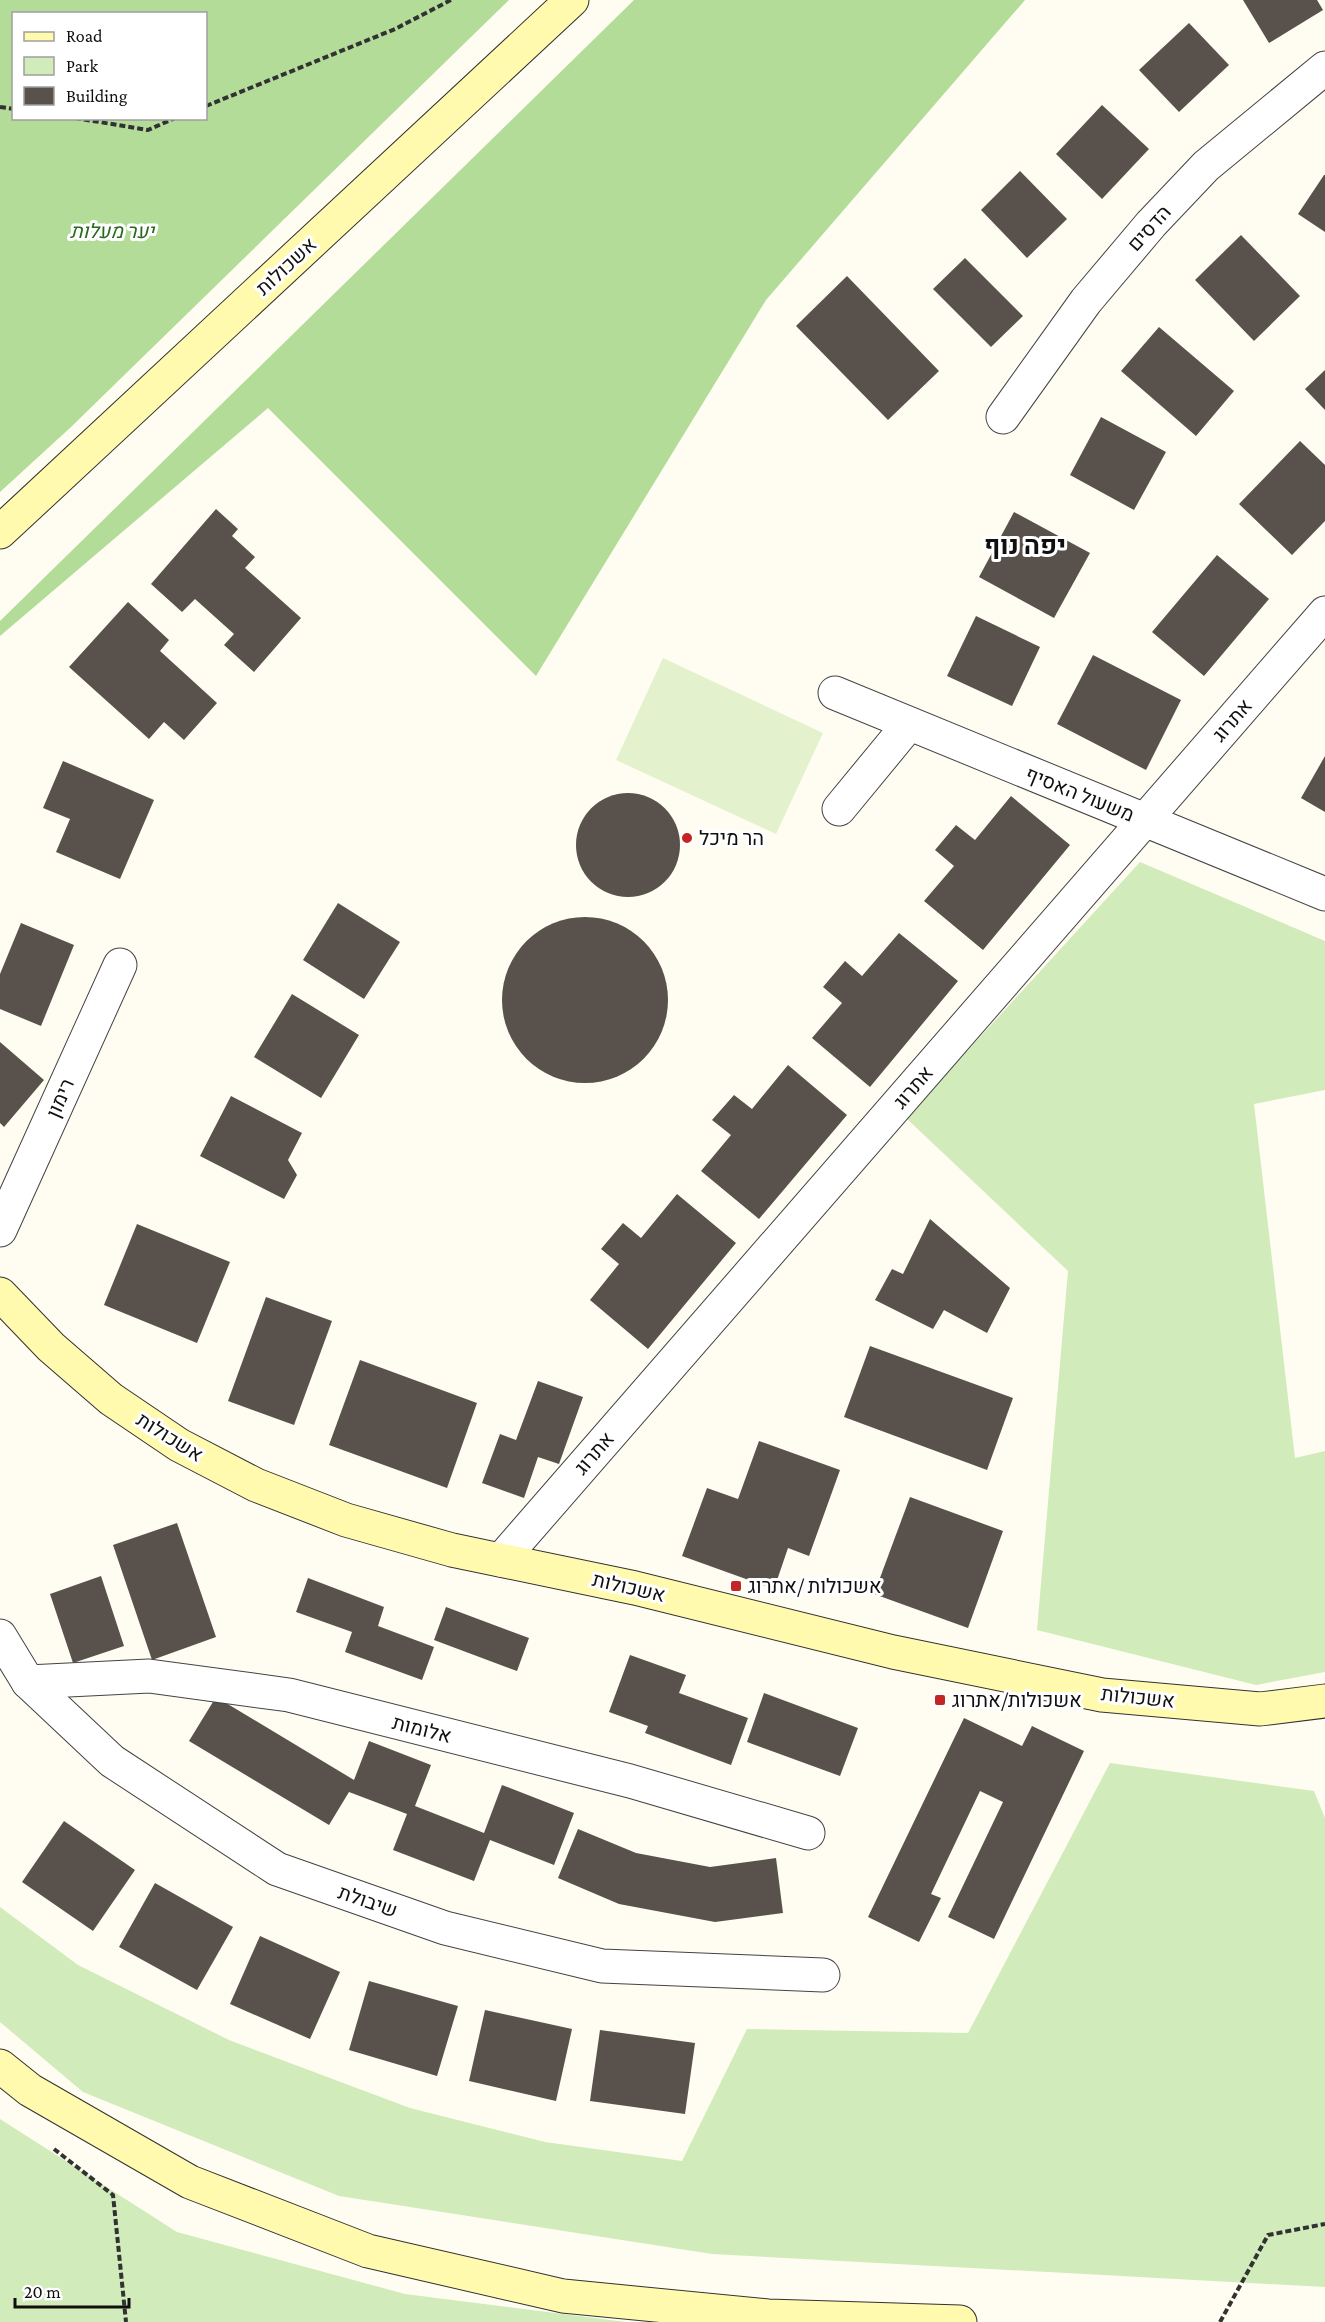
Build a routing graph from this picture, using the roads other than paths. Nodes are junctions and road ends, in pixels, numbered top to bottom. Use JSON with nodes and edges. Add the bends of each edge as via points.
{"nodes":[{"id":1,"x":572,"y":0,"type":"edge"},
{"id":2,"x":1325,"y":68,"type":"edge"},
{"id":3,"x":1003,"y":417,"type":"dead end"},
{"id":4,"x":0,"y":532,"type":"edge"},
{"id":5,"x":1325,"y":613,"type":"edge"},
{"id":6,"x":835,"y":693,"type":"dead end"},
{"id":7,"x":909,"y":724,"type":"junction"},
{"id":8,"x":839,"y":809,"type":"dead end"},
{"id":9,"x":1145,"y":820,"type":"junction"},
{"id":10,"x":1325,"y":894,"type":"edge"},
{"id":11,"x":120,"y":965,"type":"dead end"},
{"id":12,"x":0,"y":1230,"type":"edge"},
{"id":13,"x":0,"y":1294,"type":"edge"},
{"id":14,"x":501,"y":1560,"type":"junction"},
{"id":15,"x":0,"y":1635,"type":"edge"},
{"id":16,"x":28,"y":1682,"type":"junction"},
{"id":17,"x":1325,"y":1701,"type":"edge"},
{"id":18,"x":808,"y":1833,"type":"dead end"},
{"id":19,"x":823,"y":1975,"type":"dead end"},
{"id":20,"x":0,"y":2066,"type":"edge"},
{"id":21,"x":960,"y":2322,"type":"edge"}],
"edges":[{"from":1,"to":4,"type":"street","name":"אשכולות"},
{"from":2,"to":3,"type":"street","name":"הדסים","via":[[1206,166],[1151,224],[1086,301]]},
{"from":5,"to":9,"type":"street","name":"אתרוג"},
{"from":6,"to":7,"type":"street","name":"משעול האסיף"},
{"from":7,"to":8,"type":"street"},
{"from":7,"to":9,"type":"street","name":"משעול האסיף"},
{"from":9,"to":10,"type":"street","name":"משעול האסיף"},
{"from":9,"to":14,"type":"street","name":"אתרוג"},
{"from":11,"to":12,"type":"street","name":"רימון"},
{"from":13,"to":14,"type":"street","name":"אשכולות","via":[[51,1347],[111,1399],[179,1445],[256,1485],[346,1520]]},
{"from":14,"to":17,"type":"street","name":"אשכולות","via":[[635,1588],[893,1652],[1102,1695],[1260,1709]]},
{"from":15,"to":16,"type":"street","name":"שיבולת"},
{"from":16,"to":18,"type":"street","name":"אלומות","via":[[149,1676],[289,1695],[630,1781]]},
{"from":16,"to":19,"type":"street","name":"שיבולת","via":[[112,1761],[277,1869],[445,1928],[602,1966]]},
{"from":20,"to":21,"type":"street","via":[[30,2090],[190,2182],[368,2251],[563,2296],[768,2316]]}]}
